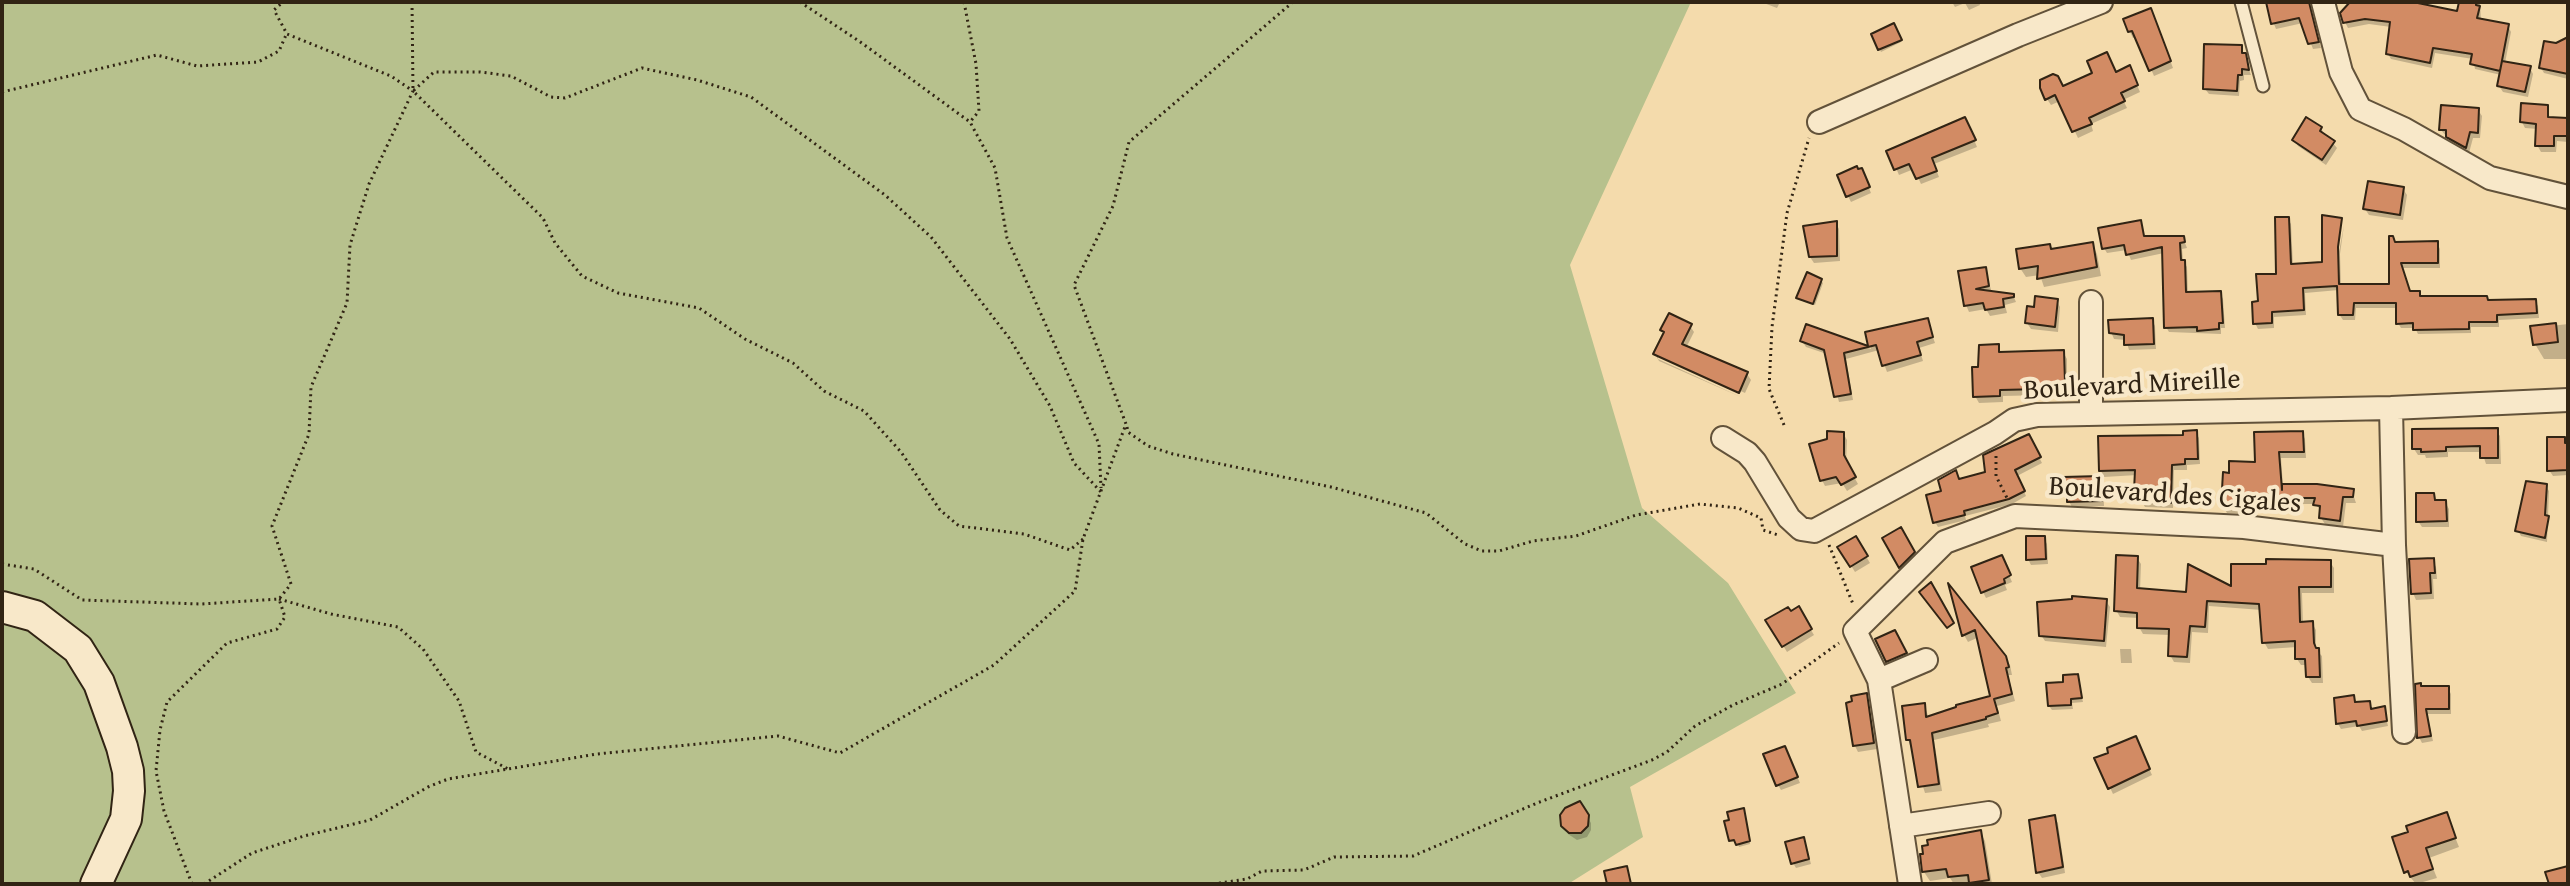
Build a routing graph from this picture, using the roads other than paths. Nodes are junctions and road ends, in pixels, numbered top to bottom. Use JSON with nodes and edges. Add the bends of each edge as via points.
{"nodes":[{"id":1,"x":2101,"y":2,"type":"edge"},
{"id":2,"x":2241,"y":2,"type":"edge"},
{"id":3,"x":2323,"y":2,"type":"edge"},
{"id":4,"x":2263,"y":86,"type":"dead end"},
{"id":5,"x":1819,"y":122,"type":"road end"},
{"id":6,"x":2568,"y":197,"type":"edge"},
{"id":7,"x":2091,"y":302,"type":"dead end"},
{"id":8,"x":2568,"y":400,"type":"edge"},
{"id":9,"x":2391,"y":408,"type":"junction"},
{"id":10,"x":2091,"y":414,"type":"junction"},
{"id":11,"x":1723,"y":438,"type":"dead end"},
{"id":12,"x":2394,"y":545,"type":"junction"},
{"id":13,"x":2,"y":607,"type":"edge"},
{"id":14,"x":1926,"y":660,"type":"dead end"},
{"id":15,"x":1879,"y":680,"type":"junction"},
{"id":16,"x":2404,"y":732,"type":"dead end"},
{"id":17,"x":1989,"y":813,"type":"dead end"},
{"id":18,"x":1901,"y":826,"type":"junction"},
{"id":19,"x":96,"y":884,"type":"edge"},
{"id":20,"x":1910,"y":884,"type":"edge"}],
"edges":[{"from":1,"to":5,"type":"street"},
{"from":2,"to":4,"type":"lane"},
{"from":3,"to":6,"type":"street","via":[[2341,72],[2360,109],[2490,178]]},
{"from":7,"to":10,"type":"street"},
{"from":8,"to":9,"type":"street","name":"Boulevard Mireille"},
{"from":9,"to":10,"type":"street","name":"Boulevard Mireille"},
{"from":9,"to":12,"type":"street"},
{"from":10,"to":11,"type":"street","name":"Boulevard Mireille","via":[[2014,420],[1811,528],[1781,506],[1747,453]]},
{"from":12,"to":15,"type":"street","name":"Boulevard des Cigales","via":[[2244,527],[2015,516],[1945,542],[1855,631]]},
{"from":12,"to":16,"type":"street"},
{"from":13,"to":19,"type":"main road","via":[[35,616],[78,649],[99,683],[122,747],[129,791],[126,819]]},
{"from":14,"to":15,"type":"street"},
{"from":15,"to":18,"type":"street"},
{"from":17,"to":18,"type":"street"},
{"from":18,"to":20,"type":"street"}]}
